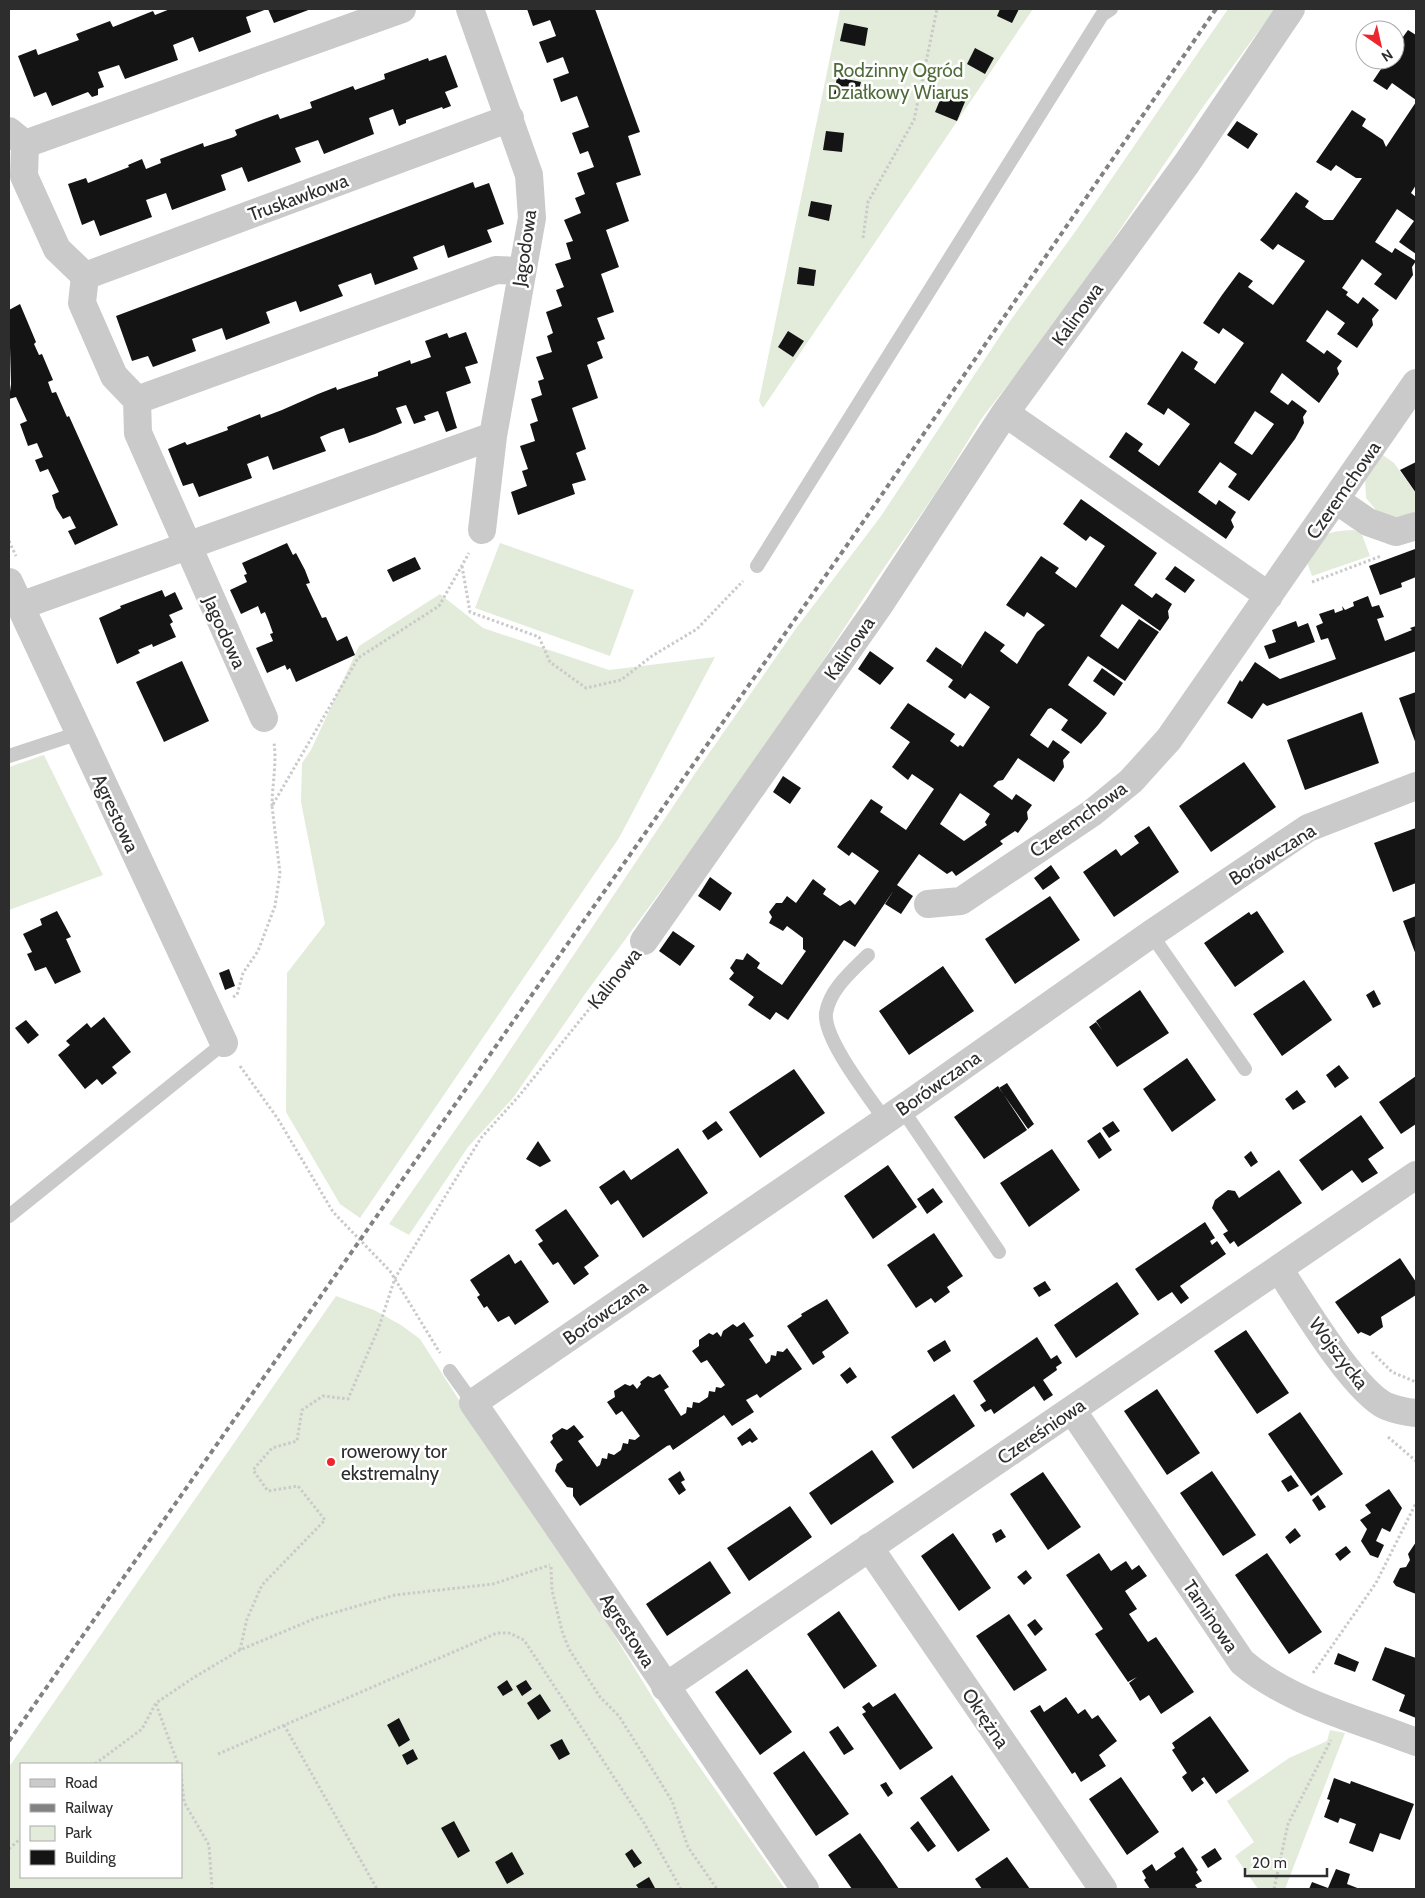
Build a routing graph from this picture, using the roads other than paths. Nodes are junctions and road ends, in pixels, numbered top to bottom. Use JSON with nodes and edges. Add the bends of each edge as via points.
{"nodes":[{"id":1,"x":402,"y":9,"type":"edge"},
{"id":2,"x":470,"y":9,"type":"edge"},
{"id":3,"x":1111,"y":9,"type":"edge"},
{"id":4,"x":1291,"y":9,"type":"edge"},
{"id":5,"x":510,"y":118,"type":"junction"},
{"id":6,"x":17,"y":137,"type":"edge"},
{"id":7,"x":522,"y":271,"type":"junction"},
{"id":8,"x":85,"y":276,"type":"junction"},
{"id":9,"x":1416,"y":383,"type":"edge"},
{"id":10,"x":137,"y":400,"type":"junction"},
{"id":11,"x":1006,"y":413,"type":"junction"},
{"id":12,"x":493,"y":436,"type":"junction"},
{"id":13,"x":1336,"y":500,"type":"junction"},
{"id":14,"x":1416,"y":526,"type":"edge"},
{"id":15,"x":482,"y":530,"type":"road end"},
{"id":16,"x":186,"y":546,"type":"junction"},
{"id":17,"x":757,"y":566,"type":"road end"},
{"id":18,"x":14,"y":594,"type":"edge"},
{"id":19,"x":1269,"y":596,"type":"junction"},
{"id":20,"x":264,"y":718,"type":"road end"},
{"id":21,"x":79,"y":733,"type":"junction"},
{"id":22,"x":9,"y":756,"type":"edge"},
{"id":23,"x":1416,"y":786,"type":"edge"},
{"id":24,"x":928,"y":904,"type":"dead end"},
{"id":25,"x":1151,"y":934,"type":"junction"},
{"id":26,"x":644,"y":941,"type":"road end"},
{"id":27,"x":868,"y":955,"type":"dead end"},
{"id":28,"x":224,"y":1043,"type":"joint"},
{"id":29,"x":1246,"y":1069,"type":"dead end"},
{"id":30,"x":893,"y":1114,"type":"junction"},
{"id":31,"x":1416,"y":1175,"type":"edge"},
{"id":32,"x":9,"y":1216,"type":"edge"},
{"id":33,"x":999,"y":1252,"type":"dead end"},
{"id":34,"x":1279,"y":1270,"type":"junction"},
{"id":35,"x":450,"y":1370,"type":"road end"},
{"id":36,"x":473,"y":1403,"type":"junction"},
{"id":37,"x":1072,"y":1410,"type":"junction"},
{"id":38,"x":1416,"y":1413,"type":"edge"},
{"id":39,"x":869,"y":1547,"type":"junction"},
{"id":40,"x":665,"y":1687,"type":"junction"},
{"id":41,"x":1416,"y":1742,"type":"edge"},
{"id":42,"x":806,"y":1889,"type":"edge"},
{"id":43,"x":1103,"y":1889,"type":"edge"}],
"edges":[{"from":1,"to":6,"type":"street"},
{"from":2,"to":5,"type":"street","name":"Jagodowa"},
{"from":3,"to":17,"type":"lane","via":[[1102,16]]},
{"from":4,"to":11,"type":"street","name":"Kalinowa","via":[[1187,163]]},
{"from":5,"to":7,"type":"street","name":"Jagodowa","via":[[529,174],[532,218]]},
{"from":5,"to":8,"type":"street","name":"Truskawkowa"},
{"from":6,"to":8,"type":"street","via":[[24,176],[57,249]]},
{"from":7,"to":10,"type":"street","via":[[496,270]]},
{"from":7,"to":12,"type":"street","name":"Jagodowa"},
{"from":8,"to":10,"type":"street","via":[[82,303],[114,376]]},
{"from":9,"to":13,"type":"street","name":"Czeremchowa"},
{"from":10,"to":16,"type":"street","via":[[138,433]]},
{"from":11,"to":19,"type":"street"},
{"from":11,"to":26,"type":"street","name":"Kalinowa","via":[[878,607]]},
{"from":12,"to":15,"type":"street","name":"Jagodowa"},
{"from":12,"to":16,"type":"street"},
{"from":13,"to":14,"type":"street","via":[[1368,522],[1396,532]]},
{"from":13,"to":19,"type":"street","name":"Czeremchowa"},
{"from":16,"to":18,"type":"street"},
{"from":16,"to":20,"type":"street","name":"Jagodowa"},
{"from":18,"to":21,"type":"street","name":"Agrestowa"},
{"from":19,"to":24,"type":"street","name":"Czeremchowa","via":[[1169,739],[1132,781],[1092,813],[961,901]]},
{"from":21,"to":22,"type":"lane"},
{"from":21,"to":28,"type":"street","name":"Agrestowa"},
{"from":23,"to":25,"type":"street","name":"Borówczana","via":[[1308,828]]},
{"from":25,"to":29,"type":"lane"},
{"from":25,"to":30,"type":"street","name":"Borówczana"},
{"from":27,"to":30,"type":"lane","via":[[837,987],[826,1014],[834,1044]]},
{"from":28,"to":32,"type":"lane"},
{"from":30,"to":33,"type":"lane"},
{"from":30,"to":36,"type":"street","name":"Borówczana"},
{"from":31,"to":34,"type":"street","name":"Czereśniowa"},
{"from":34,"to":37,"type":"street","name":"Czereśniowa"},
{"from":34,"to":38,"type":"street","name":"Wojszycka","via":[[1342,1361],[1367,1391],[1385,1405]]},
{"from":35,"to":36,"type":"lane","name":"Agrestowa"},
{"from":36,"to":40,"type":"street","name":"Agrestowa"},
{"from":37,"to":39,"type":"street","name":"Czereśniowa"},
{"from":37,"to":41,"type":"street","name":"Tarninowa","via":[[1242,1662],[1272,1683]]},
{"from":39,"to":40,"type":"street","name":"Czereśniowa"},
{"from":39,"to":43,"type":"street","name":"Okrężna"},
{"from":40,"to":42,"type":"street","name":"Agrestowa"}]}
